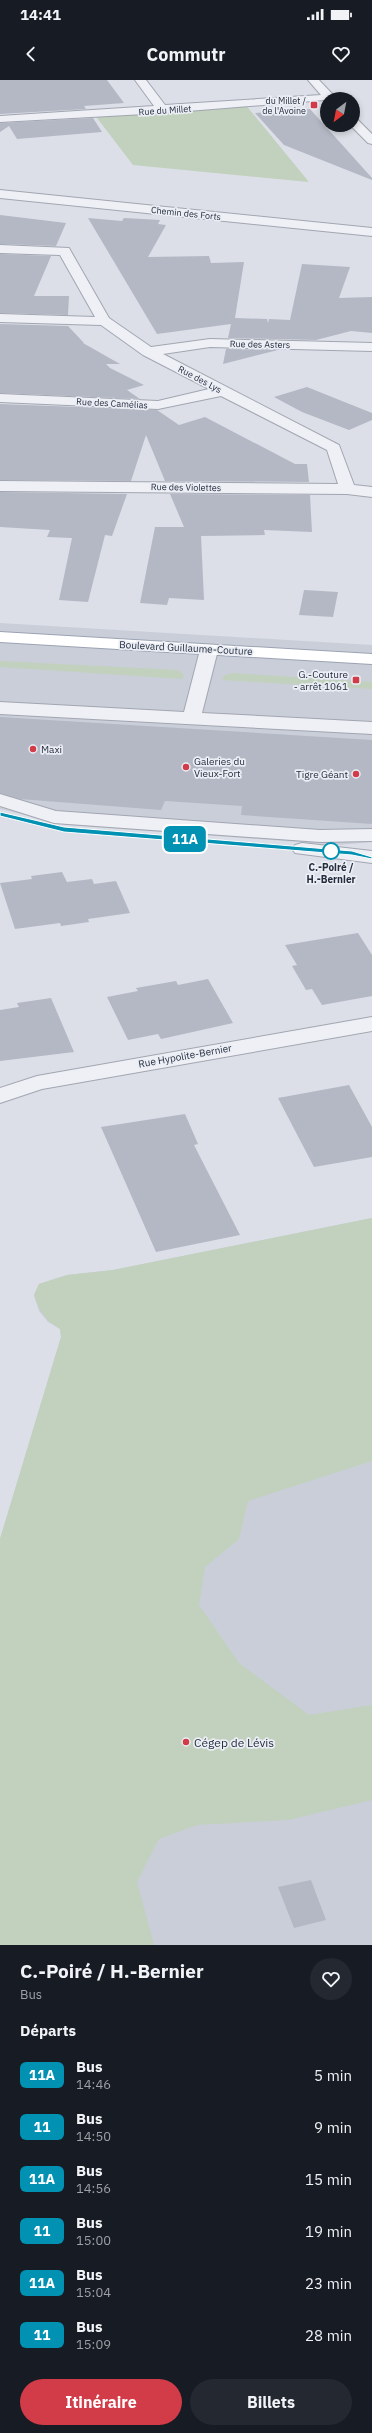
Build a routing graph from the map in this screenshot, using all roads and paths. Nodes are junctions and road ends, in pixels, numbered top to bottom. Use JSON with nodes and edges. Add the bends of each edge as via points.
{"nodes":[{"id":1,"x":140,"y":80,"type":"edge"},
{"id":2,"x":313,"y":80,"type":"edge"},
{"id":3,"x":324,"y":92,"type":"edge"},
{"id":4,"x":320,"y":99,"type":"edge"},
{"id":5,"x":163,"y":110,"type":"junction"},
{"id":6,"x":0,"y":119,"type":"edge"},
{"id":7,"x":360,"y":128,"type":"edge"},
{"id":8,"x":372,"y":140,"type":"edge"},
{"id":9,"x":0,"y":194,"type":"edge"},
{"id":10,"x":372,"y":232,"type":"edge"},
{"id":11,"x":0,"y":249,"type":"edge"},
{"id":12,"x":0,"y":318,"type":"edge"},
{"id":13,"x":104,"y":320,"type":"junction"},
{"id":14,"x":372,"y":347,"type":"edge"},
{"id":15,"x":148,"y":352,"type":"junction"},
{"id":16,"x":222,"y":392,"type":"junction"},
{"id":17,"x":0,"y":398,"type":"edge"},
{"id":18,"x":0,"y":486,"type":"edge"},
{"id":19,"x":347,"y":489,"type":"junction"},
{"id":20,"x":372,"y":492,"type":"edge"},
{"id":21,"x":0,"y":637,"type":"edge"},
{"id":22,"x":209,"y":650,"type":"junction"},
{"id":23,"x":372,"y":659,"type":"edge"},
{"id":24,"x":0,"y":708,"type":"edge"},
{"id":25,"x":192,"y":718,"type":"junction"},
{"id":26,"x":372,"y":728,"type":"edge"},
{"id":27,"x":0,"y":800,"type":"edge"},
{"id":28,"x":0,"y":814,"type":"edge"},
{"id":29,"x":372,"y":834,"type":"edge"},
{"id":30,"x":372,"y":857,"type":"edge"},
{"id":31,"x":372,"y":1024,"type":"edge"},
{"id":32,"x":0,"y":1096,"type":"edge"}],
"edges":[{"from":1,"to":5,"type":"street"},
{"from":2,"to":3,"type":"street"},
{"from":4,"to":5,"type":"street","name":"Rue du Millet"},
{"from":5,"to":6,"type":"street","name":"Rue du Millet"},
{"from":7,"to":8,"type":"street"},
{"from":9,"to":10,"type":"street","name":"Chemin des Forts"},
{"from":11,"to":13,"type":"street","name":"Rue des Lys","via":[[64,251]]},
{"from":12,"to":13,"type":"street"},
{"from":13,"to":15,"type":"street","name":"Rue des Lys"},
{"from":14,"to":15,"type":"street","name":"Rue des Asters","via":[[210,343]]},
{"from":15,"to":16,"type":"street","name":"Rue des Lys"},
{"from":16,"to":17,"type":"street","name":"Rue des Camélias","via":[[158,405]]},
{"from":16,"to":19,"type":"street","name":"Rue des Lys","via":[[334,448]]},
{"from":18,"to":19,"type":"street","name":"Rue des Violettes"},
{"from":19,"to":20,"type":"street","name":"Rue des Violettes"},
{"from":21,"to":22,"type":"main road","name":"Boulevard Guillaume-Couture"},
{"from":22,"to":23,"type":"main road","name":"Boulevard Guillaume-Couture"},
{"from":22,"to":25,"type":"street"},
{"from":24,"to":25,"type":"street"},
{"from":25,"to":26,"type":"street"},
{"from":27,"to":29,"type":"street","via":[[54,817],[320,836]]},
{"from":28,"to":30,"type":"street","via":[[64,829],[344,852]]},
{"from":31,"to":32,"type":"street","name":"Rue Hypolite-Bernier","via":[[36,1082]]}]}
